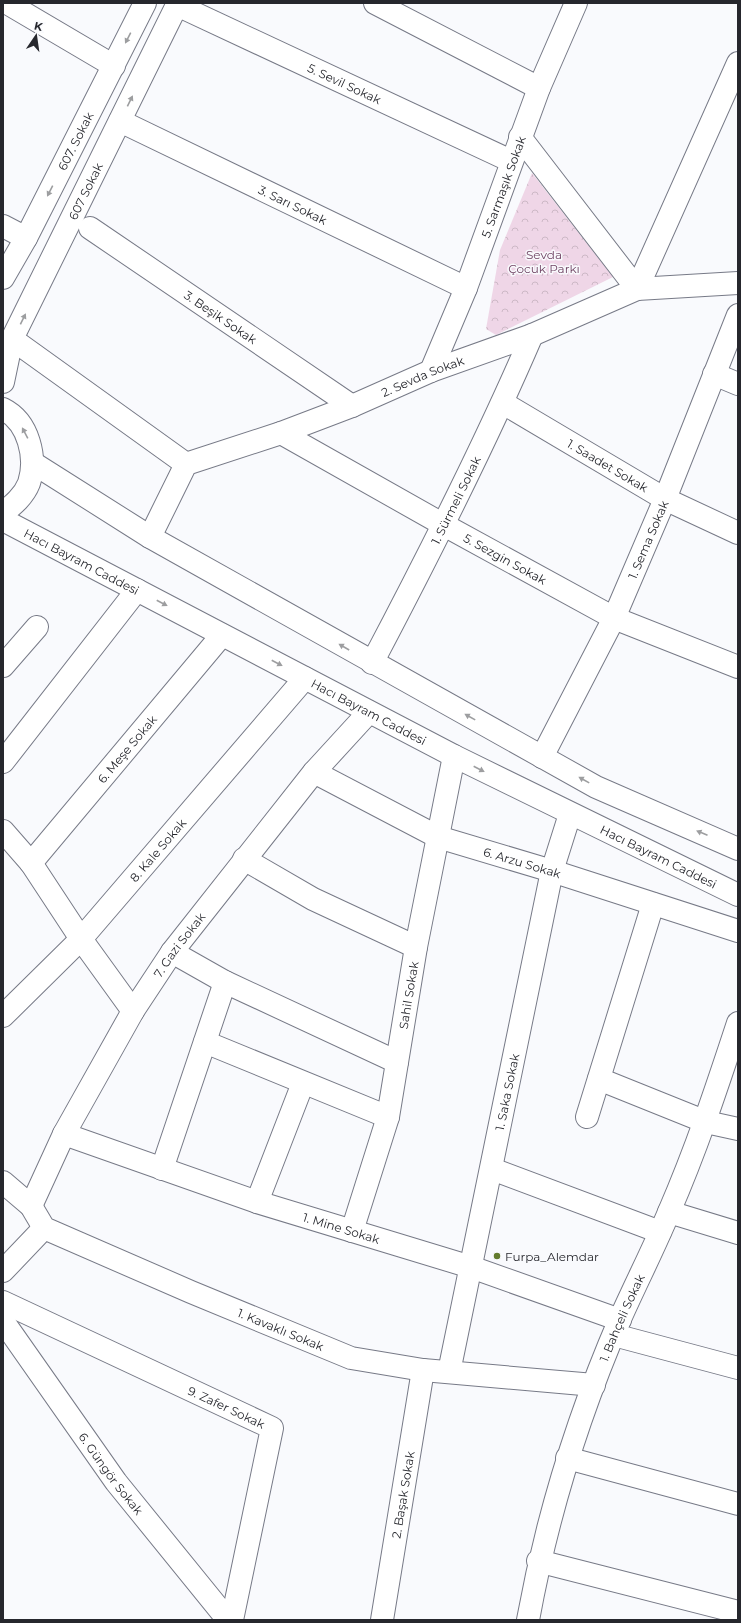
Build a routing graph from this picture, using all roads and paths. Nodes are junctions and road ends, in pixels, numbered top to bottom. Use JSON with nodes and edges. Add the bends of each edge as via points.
{"nodes":[{"id":1,"x":7,"y":3,"type":"edge"},
{"id":2,"x":146,"y":3,"type":"edge"},
{"id":3,"x":375,"y":3,"type":"edge"},
{"id":4,"x":178,"y":4,"type":"edge"},
{"id":5,"x":568,"y":6,"type":"edge"},
{"id":6,"x":738,"y":63,"type":"edge"},
{"id":7,"x":114,"y":66,"type":"junction"},
{"id":8,"x":539,"y":88,"type":"junction"},
{"id":9,"x":120,"y":121,"type":"junction"},
{"id":10,"x":520,"y":137,"type":"junction"},
{"id":11,"x":511,"y":161,"type":"junction"},
{"id":12,"x":3,"y":226,"type":"edge"},
{"id":13,"x":90,"y":228,"type":"dead end"},
{"id":14,"x":26,"y":238,"type":"junction"},
{"id":15,"x":3,"y":278,"type":"edge"},
{"id":16,"x":738,"y":283,"type":"edge"},
{"id":17,"x":466,"y":288,"type":"junction"},
{"id":18,"x":637,"y":289,"type":"junction"},
{"id":19,"x":738,"y":315,"type":"edge"},
{"id":20,"x":532,"y":335,"type":"junction"},
{"id":21,"x":12,"y":339,"type":"junction"},
{"id":22,"x":431,"y":371,"type":"junction"},
{"id":23,"x":714,"y":374,"type":"junction"},
{"id":24,"x":3,"y":382,"type":"edge"},
{"id":25,"x":738,"y":384,"type":"edge"},
{"id":26,"x":503,"y":403,"type":"junction"},
{"id":27,"x":352,"y":406,"type":"junction"},
{"id":28,"x":3,"y":409,"type":"edge"},
{"id":29,"x":281,"y":432,"type":"junction"},
{"id":30,"x":33,"y":463,"type":"junction"},
{"id":31,"x":186,"y":464,"type":"junction"},
{"id":32,"x":665,"y":499,"type":"junction"},
{"id":33,"x":3,"y":513,"type":"edge"},
{"id":34,"x":3,"y":520,"type":"edge"},
{"id":35,"x":444,"y":525,"type":"junction"},
{"id":36,"x":738,"y":533,"type":"edge"},
{"id":37,"x":150,"y":537,"type":"junction"},
{"id":38,"x":137,"y":590,"type":"junction"},
{"id":39,"x":614,"y":618,"type":"junction"},
{"id":40,"x":37,"y":627,"type":"dead end"},
{"id":41,"x":222,"y":635,"type":"junction"},
{"id":42,"x":372,"y":663,"type":"junction"},
{"id":43,"x":3,"y":666,"type":"edge"},
{"id":44,"x":738,"y":667,"type":"edge"},
{"id":45,"x":305,"y":678,"type":"junction"},
{"id":46,"x":369,"y":712,"type":"junction"},
{"id":47,"x":454,"y":756,"type":"junction"},
{"id":48,"x":542,"y":757,"type":"junction"},
{"id":49,"x":3,"y":762,"type":"edge"},
{"id":50,"x":314,"y":772,"type":"junction"},
{"id":51,"x":570,"y":814,"type":"junction"},
{"id":52,"x":438,"y":837,"type":"junction"},
{"id":53,"x":6,"y":842,"type":"edge"},
{"id":54,"x":738,"y":849,"type":"edge"},
{"id":55,"x":244,"y":859,"type":"junction"},
{"id":56,"x":31,"y":863,"type":"junction"},
{"id":57,"x":552,"y":871,"type":"junction"},
{"id":58,"x":738,"y":895,"type":"edge"},
{"id":59,"x":653,"y":904,"type":"junction"},
{"id":60,"x":738,"y":931,"type":"edge"},
{"id":61,"x":81,"y":938,"type":"junction"},
{"id":62,"x":416,"y":948,"type":"junction"},
{"id":63,"x":172,"y":952,"type":"junction"},
{"id":64,"x":225,"y":982,"type":"junction"},
{"id":65,"x":133,"y":1011,"type":"junction"},
{"id":66,"x":3,"y":1016,"type":"edge"},
{"id":67,"x":738,"y":1023,"type":"edge"},
{"id":68,"x":205,"y":1042,"type":"junction"},
{"id":69,"x":397,"y":1062,"type":"junction"},
{"id":70,"x":599,"y":1079,"type":"junction"},
{"id":71,"x":303,"y":1083,"type":"junction"},
{"id":72,"x":388,"y":1117,"type":"junction"},
{"id":73,"x":587,"y":1117,"type":"dead end"},
{"id":74,"x":706,"y":1122,"type":"junction"},
{"id":75,"x":738,"y":1129,"type":"edge"},
{"id":76,"x":64,"y":1134,"type":"junction"},
{"id":77,"x":162,"y":1169,"type":"junction"},
{"id":78,"x":492,"y":1169,"type":"junction"},
{"id":79,"x":3,"y":1182,"type":"edge"},
{"id":80,"x":257,"y":1202,"type":"junction"},
{"id":81,"x":31,"y":1206,"type":"junction"},
{"id":82,"x":669,"y":1212,"type":"junction"},
{"id":83,"x":44,"y":1228,"type":"junction"},
{"id":84,"x":352,"y":1231,"type":"junction"},
{"id":85,"x":660,"y":1232,"type":"junction"},
{"id":86,"x":738,"y":1233,"type":"edge"},
{"id":87,"x":471,"y":1267,"type":"junction"},
{"id":88,"x":3,"y":1271,"type":"edge"},
{"id":89,"x":3,"y":1302,"type":"edge"},
{"id":90,"x":3,"y":1321,"type":"edge"},
{"id":91,"x":617,"y":1327,"type":"junction"},
{"id":92,"x":738,"y":1368,"type":"edge"},
{"id":93,"x":423,"y":1370,"type":"junction"},
{"id":94,"x":449,"y":1372,"type":"junction"},
{"id":95,"x":594,"y":1385,"type":"junction"},
{"id":96,"x":567,"y":1458,"type":"junction"},
{"id":97,"x":738,"y":1504,"type":"edge"},
{"id":98,"x":538,"y":1561,"type":"junction"},
{"id":99,"x":738,"y":1612,"type":"edge"},
{"id":100,"x":228,"y":1620,"type":"edge"},
{"id":101,"x":232,"y":1620,"type":"edge"},
{"id":102,"x":382,"y":1620,"type":"edge"},
{"id":103,"x":528,"y":1620,"type":"edge"}],
"edges":[{"from":1,"to":7,"type":"street"},
{"from":2,"to":7,"type":"street","name":"607. Sokak","one_way":true},
{"from":3,"to":8,"type":"street"},
{"from":9,"to":4,"type":"street","name":"607 Sokak","one_way":true},
{"from":4,"to":11,"type":"street","name":"5. Sevil Sokak"},
{"from":5,"to":8,"type":"street","name":"5. Sarmaşık Sokak"},
{"from":6,"to":18,"type":"street"},
{"from":7,"to":14,"type":"street","name":"607. Sokak","one_way":true},
{"from":8,"to":10,"type":"street","name":"5. Sarmaşık Sokak"},
{"from":9,"to":17,"type":"street","name":"3. Sarı Sokak"},
{"from":21,"to":9,"type":"street","name":"607 Sokak","one_way":true},
{"from":10,"to":11,"type":"street","name":"5. Sarmaşık Sokak"},
{"from":10,"to":18,"type":"street"},
{"from":11,"to":17,"type":"street","name":"5. Sarmaşık Sokak"},
{"from":12,"to":14,"type":"street"},
{"from":13,"to":27,"type":"street","name":"3. Beşik Sokak"},
{"from":14,"to":15,"type":"street","name":"607. Sokak"},
{"from":16,"to":18,"type":"street","name":"2. Sevda Sokak"},
{"from":17,"to":22,"type":"street","name":"5. Sarmaşık Sokak"},
{"from":18,"to":20,"type":"street","name":"2. Sevda Sokak"},
{"from":19,"to":23,"type":"street","name":"1. Sema Sokak"},
{"from":20,"to":22,"type":"street","name":"2. Sevda Sokak"},
{"from":20,"to":26,"type":"street","name":"1. Sürmeli Sokak"},
{"from":21,"to":24,"type":"street","name":"607 Sokak"},
{"from":21,"to":31,"type":"street"},
{"from":22,"to":27,"type":"street","name":"2. Sevda Sokak"},
{"from":23,"to":25,"type":"street"},
{"from":23,"to":32,"type":"street","name":"1. Sema Sokak"},
{"from":26,"to":32,"type":"street","name":"1. Saadet Sokak"},
{"from":26,"to":35,"type":"street","name":"1. Sürmeli Sokak"},
{"from":27,"to":29,"type":"street","name":"2. Sevda Sokak"},
{"from":30,"to":28,"type":"street","one_way":true,"via":[[30,442],[21,425]]},
{"from":29,"to":31,"type":"street","name":"2. Sevda Sokak"},
{"from":29,"to":35,"type":"street","name":"5. Sezgin Sokak"},
{"from":30,"to":33,"type":"street","via":[[28,484],[18,501]]},
{"from":30,"to":37,"type":"street"},
{"from":31,"to":37,"type":"street"},
{"from":32,"to":36,"type":"street","name":"1. Saadet Sokak"},
{"from":32,"to":39,"type":"street","name":"1. Sema Sokak"},
{"from":34,"to":38,"type":"street","name":"Hacı Bayram Caddesi"},
{"from":35,"to":39,"type":"street","name":"5. Sezgin Sokak"},
{"from":35,"to":42,"type":"street","name":"1. Sürmeli Sokak"},
{"from":42,"to":37,"type":"street","one_way":true},
{"from":38,"to":41,"type":"street","name":"Hacı Bayram Caddesi","one_way":true},
{"from":38,"to":49,"type":"street"},
{"from":39,"to":44,"type":"street","name":"5. Sezgin Sokak"},
{"from":39,"to":48,"type":"street","name":"1. Sema Sokak"},
{"from":40,"to":43,"type":"street"},
{"from":41,"to":45,"type":"street","name":"Hacı Bayram Caddesi","one_way":true},
{"from":41,"to":56,"type":"street","name":"6. Meşe Sokak"},
{"from":48,"to":42,"type":"street","one_way":true},
{"from":45,"to":46,"type":"street","name":"Hacı Bayram Caddesi"},
{"from":45,"to":61,"type":"street","name":"8. Kale Sokak"},
{"from":46,"to":47,"type":"street","name":"Hacı Bayram Caddesi"},
{"from":46,"to":50,"type":"street","name":"7. Gazi Sokak"},
{"from":47,"to":51,"type":"street","name":"Hacı Bayram Caddesi","one_way":true},
{"from":47,"to":52,"type":"street","name":"Sahil Sokak"},
{"from":54,"to":48,"type":"street","one_way":true,"via":[[596,787]]},
{"from":50,"to":52,"type":"street","name":"6. Arzu Sokak"},
{"from":50,"to":55,"type":"street","name":"7. Gazi Sokak"},
{"from":51,"to":57,"type":"street","name":"1. Saka Sokak"},
{"from":51,"to":58,"type":"street","name":"Hacı Bayram Caddesi"},
{"from":52,"to":57,"type":"street","name":"6. Arzu Sokak"},
{"from":52,"to":62,"type":"street","name":"Sahil Sokak"},
{"from":53,"to":56,"type":"street"},
{"from":55,"to":62,"type":"street","via":[[313,899]]},
{"from":55,"to":63,"type":"street","name":"7. Gazi Sokak"},
{"from":56,"to":61,"type":"street"},
{"from":57,"to":59,"type":"street","name":"6. Arzu Sokak"},
{"from":57,"to":78,"type":"street","name":"1. Saka Sokak"},
{"from":59,"to":60,"type":"street","name":"6. Arzu Sokak"},
{"from":59,"to":70,"type":"street"},
{"from":61,"to":65,"type":"street"},
{"from":61,"to":66,"type":"street","name":"8. Kale Sokak"},
{"from":62,"to":69,"type":"street","name":"Sahil Sokak"},
{"from":63,"to":64,"type":"street"},
{"from":63,"to":65,"type":"street","name":"7. Gazi Sokak"},
{"from":64,"to":68,"type":"street"},
{"from":64,"to":69,"type":"street"},
{"from":65,"to":76,"type":"street","name":"7. Gazi Sokak"},
{"from":67,"to":74,"type":"street","name":"1. Bahçeli Sokak"},
{"from":68,"to":71,"type":"street"},
{"from":68,"to":77,"type":"street"},
{"from":69,"to":72,"type":"street","name":"Sahil Sokak"},
{"from":70,"to":73,"type":"street"},
{"from":70,"to":74,"type":"street"},
{"from":71,"to":72,"type":"street"},
{"from":71,"to":80,"type":"street"},
{"from":72,"to":84,"type":"street","name":"Sahil Sokak"},
{"from":74,"to":75,"type":"street"},
{"from":74,"to":82,"type":"street","name":"1. Bahçeli Sokak"},
{"from":76,"to":77,"type":"street","name":"1. Mine Sokak"},
{"from":76,"to":81,"type":"street","name":"7. Gazi Sokak"},
{"from":77,"to":80,"type":"street","name":"1. Mine Sokak"},
{"from":78,"to":85,"type":"street"},
{"from":78,"to":87,"type":"street","name":"1. Saka Sokak"},
{"from":79,"to":81,"type":"street"},
{"from":80,"to":84,"type":"street","name":"1. Mine Sokak"},
{"from":81,"to":83,"type":"street"},
{"from":82,"to":85,"type":"street","name":"1. Bahçeli Sokak"},
{"from":82,"to":86,"type":"street"},
{"from":83,"to":88,"type":"street"},
{"from":83,"to":93,"type":"street","name":"1. Kavaklı Sokak","via":[[351,1358]]},
{"from":84,"to":87,"type":"street","name":"1. Mine Sokak"},
{"from":85,"to":91,"type":"street","name":"1. Bahçeli Sokak"},
{"from":87,"to":91,"type":"street","name":"1. Mine Sokak"},
{"from":87,"to":94,"type":"street","name":"1. Saka Sokak"},
{"from":89,"to":101,"type":"street","name":"9. Zafer Sokak","via":[[272,1428]]},
{"from":90,"to":100,"type":"street","name":"6. Güngör Sokak","via":[[116,1482]]},
{"from":91,"to":92,"type":"street","name":"1. Mine Sokak"},
{"from":91,"to":95,"type":"street","name":"1. Bahçeli Sokak"},
{"from":93,"to":94,"type":"street","name":"1. Kavaklı Sokak"},
{"from":93,"to":102,"type":"street","name":"2. Başak Sokak"},
{"from":94,"to":95,"type":"street","name":"1. Kavaklı Sokak"},
{"from":95,"to":96,"type":"street","name":"1. Bahçeli Sokak"},
{"from":96,"to":97,"type":"street"},
{"from":96,"to":98,"type":"street","name":"1. Bahçeli Sokak"},
{"from":98,"to":99,"type":"street"},
{"from":98,"to":103,"type":"street","name":"1. Bahçeli Sokak"}]}
